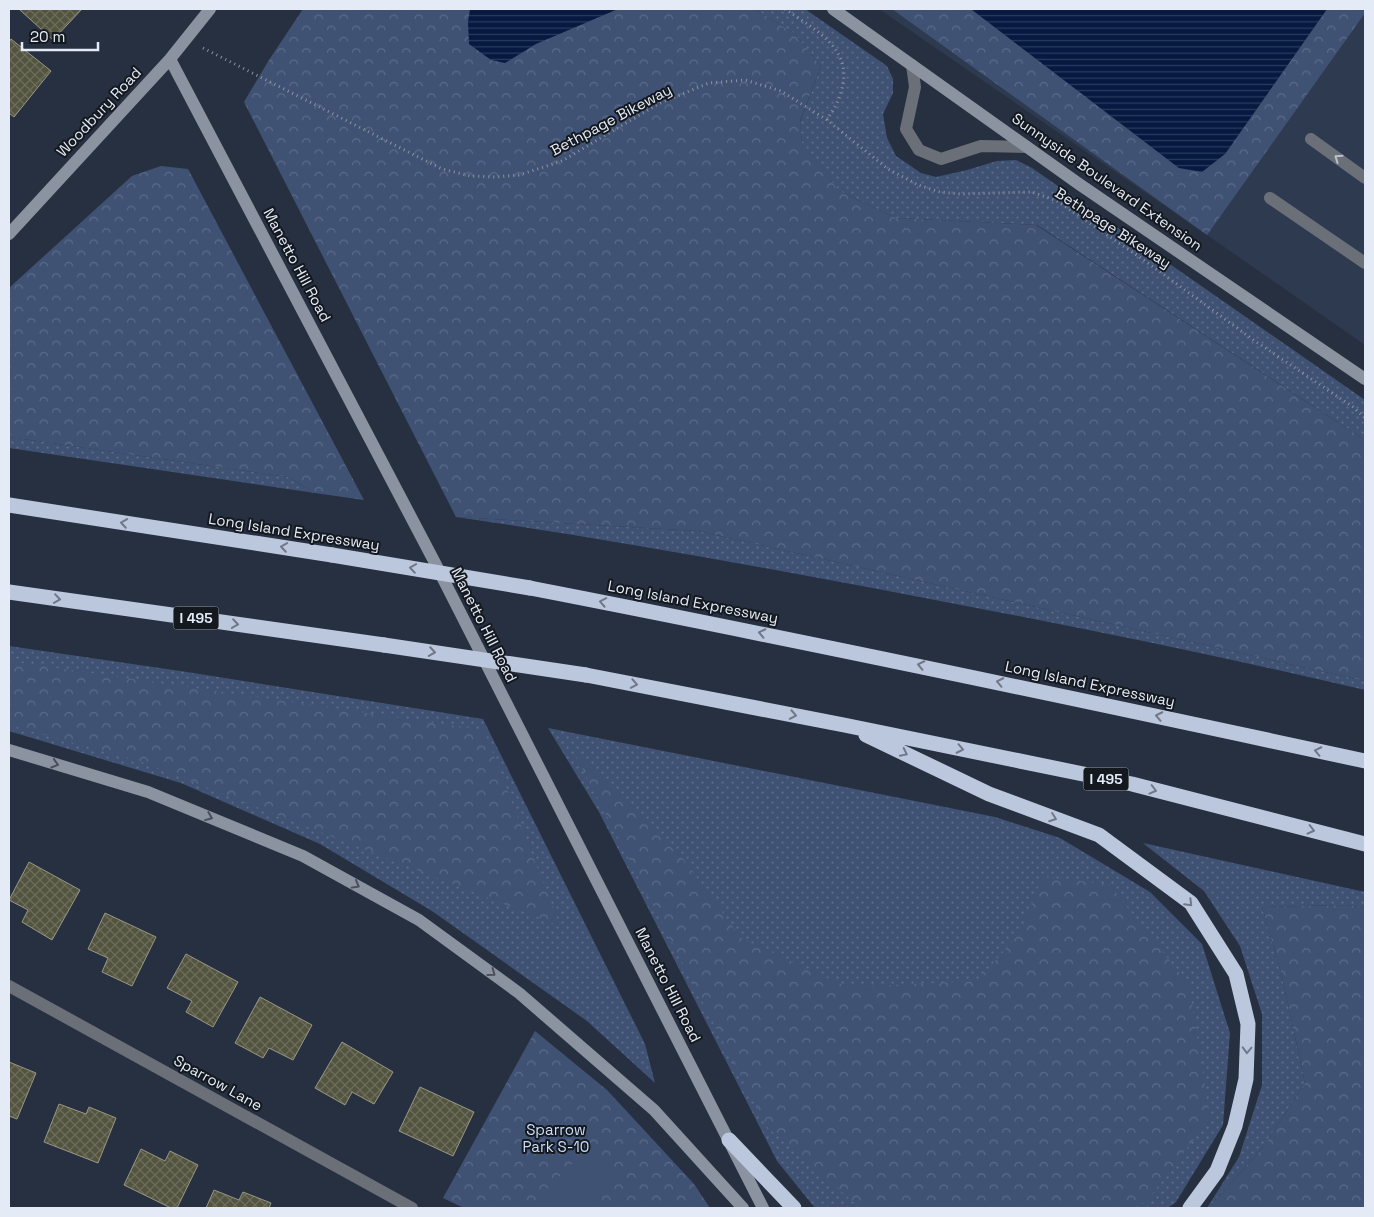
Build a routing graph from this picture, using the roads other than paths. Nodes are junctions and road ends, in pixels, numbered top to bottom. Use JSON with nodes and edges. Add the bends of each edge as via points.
{"nodes":[{"id":1,"x":210,"y":9,"type":"edge"},
{"id":2,"x":833,"y":9,"type":"edge"},
{"id":3,"x":170,"y":59,"type":"junction"},
{"id":4,"x":912,"y":65,"type":"junction"},
{"id":5,"x":1311,"y":139,"type":"dead end"},
{"id":6,"x":1026,"y":147,"type":"junction"},
{"id":7,"x":1365,"y":178,"type":"edge"},
{"id":8,"x":1270,"y":198,"type":"dead end"},
{"id":9,"x":9,"y":234,"type":"edge"},
{"id":10,"x":1365,"y":263,"type":"edge"},
{"id":11,"x":1365,"y":379,"type":"edge"},
{"id":12,"x":9,"y":505,"type":"edge"},
{"id":13,"x":9,"y":592,"type":"edge"},
{"id":14,"x":844,"y":724,"type":"junction"},
{"id":15,"x":9,"y":750,"type":"edge"},
{"id":16,"x":1365,"y":761,"type":"edge"},
{"id":17,"x":1365,"y":844,"type":"edge"},
{"id":18,"x":9,"y":986,"type":"edge"},
{"id":19,"x":728,"y":1140,"type":"junction"},
{"id":20,"x":412,"y":1208,"type":"edge"},
{"id":21,"x":743,"y":1208,"type":"edge"},
{"id":22,"x":763,"y":1208,"type":"edge"},
{"id":23,"x":794,"y":1208,"type":"edge"},
{"id":24,"x":1190,"y":1208,"type":"edge"}],
"edges":[{"from":1,"to":3,"type":"main road","name":"Woodbury Road"},
{"from":2,"to":4,"type":"main road","name":"Sunnyside Boulevard Extension"},
{"from":3,"to":9,"type":"main road","name":"Woodbury Road"},
{"from":3,"to":19,"type":"main road","name":"Manetto Hill Road","via":[[433,559]]},
{"from":4,"to":6,"type":"main road","name":"Sunnyside Boulevard Extension"},
{"from":4,"to":6,"type":"street","via":[[915,87],[906,129],[919,150],[940,159],[981,146]]},
{"from":7,"to":5,"type":"street","one_way":true},
{"from":6,"to":11,"type":"main road","name":"Sunnyside Boulevard Extension"},
{"from":8,"to":10,"type":"street"},
{"from":16,"to":12,"type":"highway","name":"Long Island Expressway","one_way":true,"bridge":true,"via":[[969,675],[530,588]]},
{"from":13,"to":14,"type":"highway","number":"I 495","one_way":true,"bridge":true,"via":[[586,675]]},
{"from":14,"to":17,"type":"highway","number":"I 495","one_way":true,"via":[[1132,784]]},
{"from":14,"to":24,"type":"highway","one_way":true,"via":[[989,794],[1099,835],[1191,903],[1236,974],[1248,1024],[1246,1079],[1235,1126],[1217,1170]]},
{"from":15,"to":21,"type":"main road","one_way":true,"via":[[148,792],[303,856],[419,920],[519,992],[654,1110]]},
{"from":18,"to":20,"type":"street","name":"Sparrow Lane"},
{"from":19,"to":22,"type":"main road","name":"Manetto Hill Road"},
{"from":19,"to":23,"type":"highway"}]}
